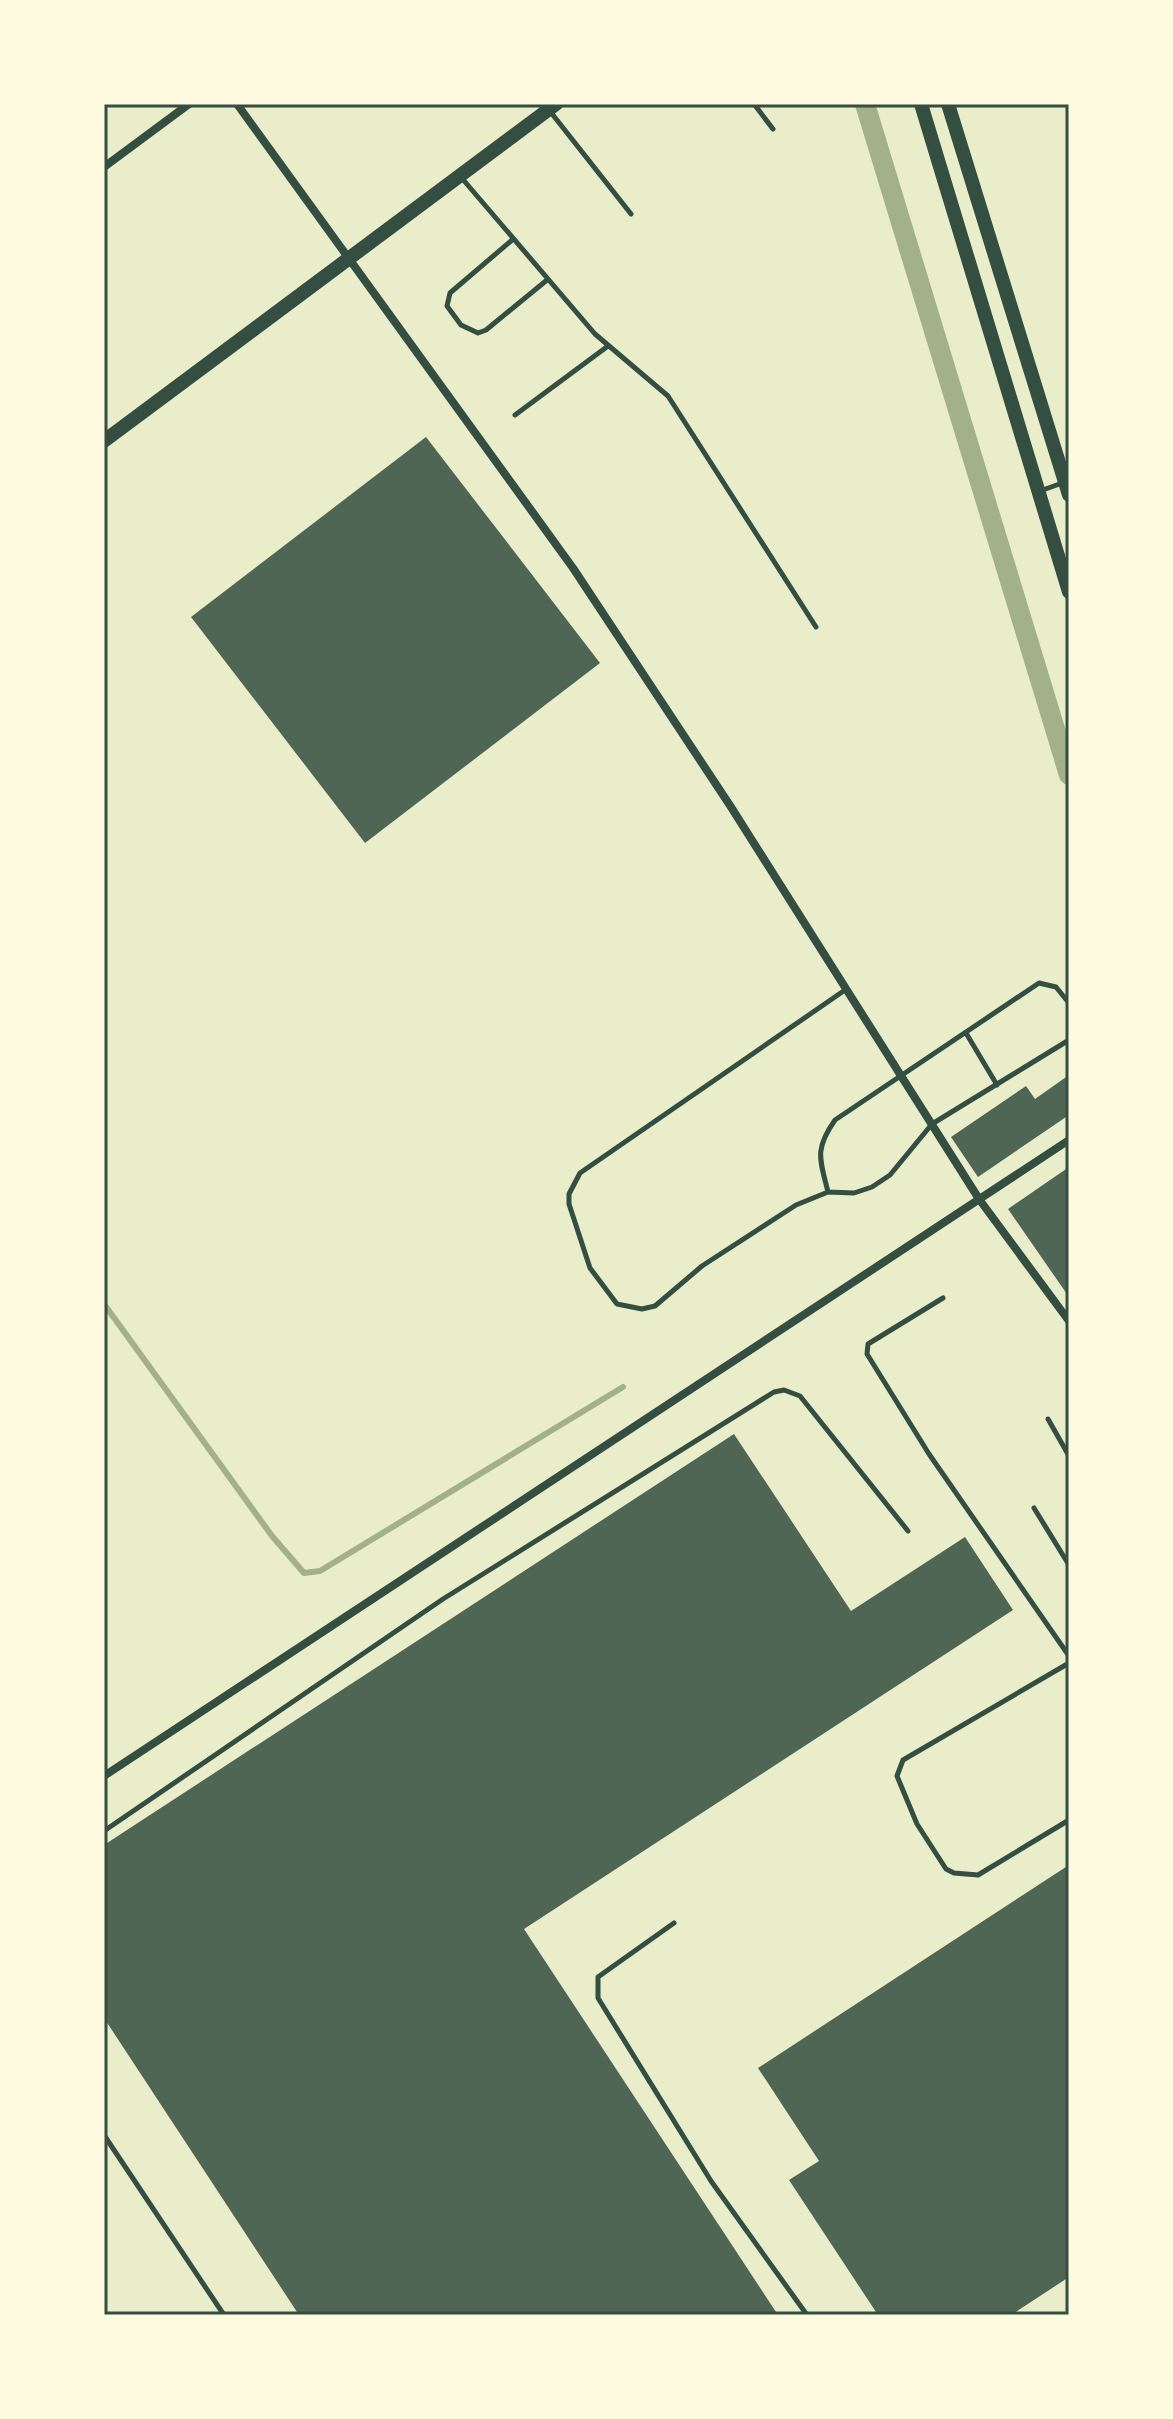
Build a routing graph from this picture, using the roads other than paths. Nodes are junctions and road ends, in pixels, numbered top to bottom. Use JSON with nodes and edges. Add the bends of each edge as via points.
{"nodes":[{"id":1,"x":189,"y":104,"type":"edge"},
{"id":2,"x":237,"y":104,"type":"edge"},
{"id":3,"x":754,"y":104,"type":"edge"},
{"id":4,"x":921,"y":104,"type":"edge"},
{"id":5,"x":948,"y":104,"type":"edge"},
{"id":6,"x":552,"y":107,"type":"edge"},
{"id":7,"x":773,"y":129,"type":"dead end"},
{"id":8,"x":104,"y":167,"type":"edge"},
{"id":9,"x":459,"y":175,"type":"junction"},
{"id":10,"x":631,"y":214,"type":"dead end"},
{"id":11,"x":512,"y":240,"type":"junction"},
{"id":12,"x":348,"y":257,"type":"junction"},
{"id":13,"x":547,"y":280,"type":"junction"},
{"id":14,"x":608,"y":346,"type":"junction"},
{"id":15,"x":515,"y":415,"type":"dead end"},
{"id":16,"x":104,"y":441,"type":"edge"},
{"id":17,"x":1068,"y":486,"type":"edge"},
{"id":18,"x":1039,"y":492,"type":"junction"},
{"id":19,"x":1069,"y":592,"type":"edge"},
{"id":20,"x":816,"y":627,"type":"dead end"},
{"id":21,"x":845,"y":990,"type":"junction"},
{"id":22,"x":1069,"y":1003,"type":"edge"},
{"id":23,"x":966,"y":1033,"type":"junction"},
{"id":24,"x":1069,"y":1040,"type":"edge"},
{"id":25,"x":902,"y":1075,"type":"junction"},
{"id":26,"x":997,"y":1085,"type":"junction"},
{"id":27,"x":932,"y":1124,"type":"junction"},
{"id":28,"x":1069,"y":1140,"type":"edge"},
{"id":29,"x":828,"y":1192,"type":"junction"},
{"id":30,"x":979,"y":1199,"type":"junction"},
{"id":31,"x":943,"y":1298,"type":"dead end"},
{"id":32,"x":1069,"y":1321,"type":"edge"},
{"id":33,"x":1048,"y":1419,"type":"dead end"},
{"id":34,"x":1069,"y":1456,"type":"edge"},
{"id":35,"x":1034,"y":1508,"type":"dead end"},
{"id":36,"x":908,"y":1531,"type":"dead end"},
{"id":37,"x":1069,"y":1565,"type":"edge"},
{"id":38,"x":1069,"y":1655,"type":"edge"},
{"id":39,"x":1069,"y":1663,"type":"edge"},
{"id":40,"x":104,"y":1776,"type":"edge"},
{"id":41,"x":1069,"y":1820,"type":"edge"},
{"id":42,"x":104,"y":1831,"type":"edge"},
{"id":43,"x":674,"y":1923,"type":"dead end"},
{"id":44,"x":104,"y":2135,"type":"edge"},
{"id":45,"x":224,"y":2315,"type":"edge"},
{"id":46,"x":807,"y":2315,"type":"edge"}],
"edges":[{"from":1,"to":8,"type":"street"},
{"from":2,"to":12,"type":"street"},
{"from":3,"to":7,"type":"lane"},
{"from":4,"to":18,"type":"main road"},
{"from":5,"to":17,"type":"main road"},
{"from":6,"to":9,"type":"main road"},
{"from":6,"to":10,"type":"lane"},
{"from":9,"to":11,"type":"lane"},
{"from":9,"to":12,"type":"main road"},
{"from":11,"to":13,"type":"lane"},
{"from":11,"to":13,"type":"lane","via":[[450,293],[447,306],[461,325],[478,333],[486,330]]},
{"from":12,"to":16,"type":"main road"},
{"from":12,"to":21,"type":"street","via":[[625,645]]},
{"from":13,"to":14,"type":"lane"},
{"from":14,"to":15,"type":"lane"},
{"from":14,"to":20,"type":"lane","via":[[668,396]]},
{"from":17,"to":18,"type":"lane"},
{"from":18,"to":19,"type":"main road"},
{"from":21,"to":25,"type":"street"},
{"from":21,"to":29,"type":"lane","via":[[580,1173],[569,1204],[590,1268],[617,1304],[642,1309],[655,1306],[745,1236]]},
{"from":22,"to":23,"type":"lane","via":[[1056,987],[1039,983]]},
{"from":23,"to":25,"type":"lane"},
{"from":23,"to":26,"type":"lane"},
{"from":24,"to":26,"type":"lane"},
{"from":25,"to":27,"type":"street"},
{"from":25,"to":29,"type":"lane","via":[[835,1120],[821,1140]]},
{"from":26,"to":27,"type":"lane"},
{"from":27,"to":29,"type":"lane","via":[[890,1175],[872,1187]]},
{"from":27,"to":30,"type":"street"},
{"from":28,"to":30,"type":"street"},
{"from":30,"to":32,"type":"street"},
{"from":30,"to":40,"type":"street"},
{"from":31,"to":38,"type":"lane","via":[[868,1344],[867,1354],[929,1454]]},
{"from":33,"to":34,"type":"lane"},
{"from":35,"to":37,"type":"lane"},
{"from":36,"to":42,"type":"lane","via":[[800,1396],[774,1392],[443,1599]]},
{"from":39,"to":41,"type":"lane","via":[[903,1760],[897,1776],[917,1824],[954,1873],[978,1875]]},
{"from":43,"to":46,"type":"lane","via":[[598,1977],[598,1998],[711,2181]]},
{"from":44,"to":45,"type":"lane"}]}
